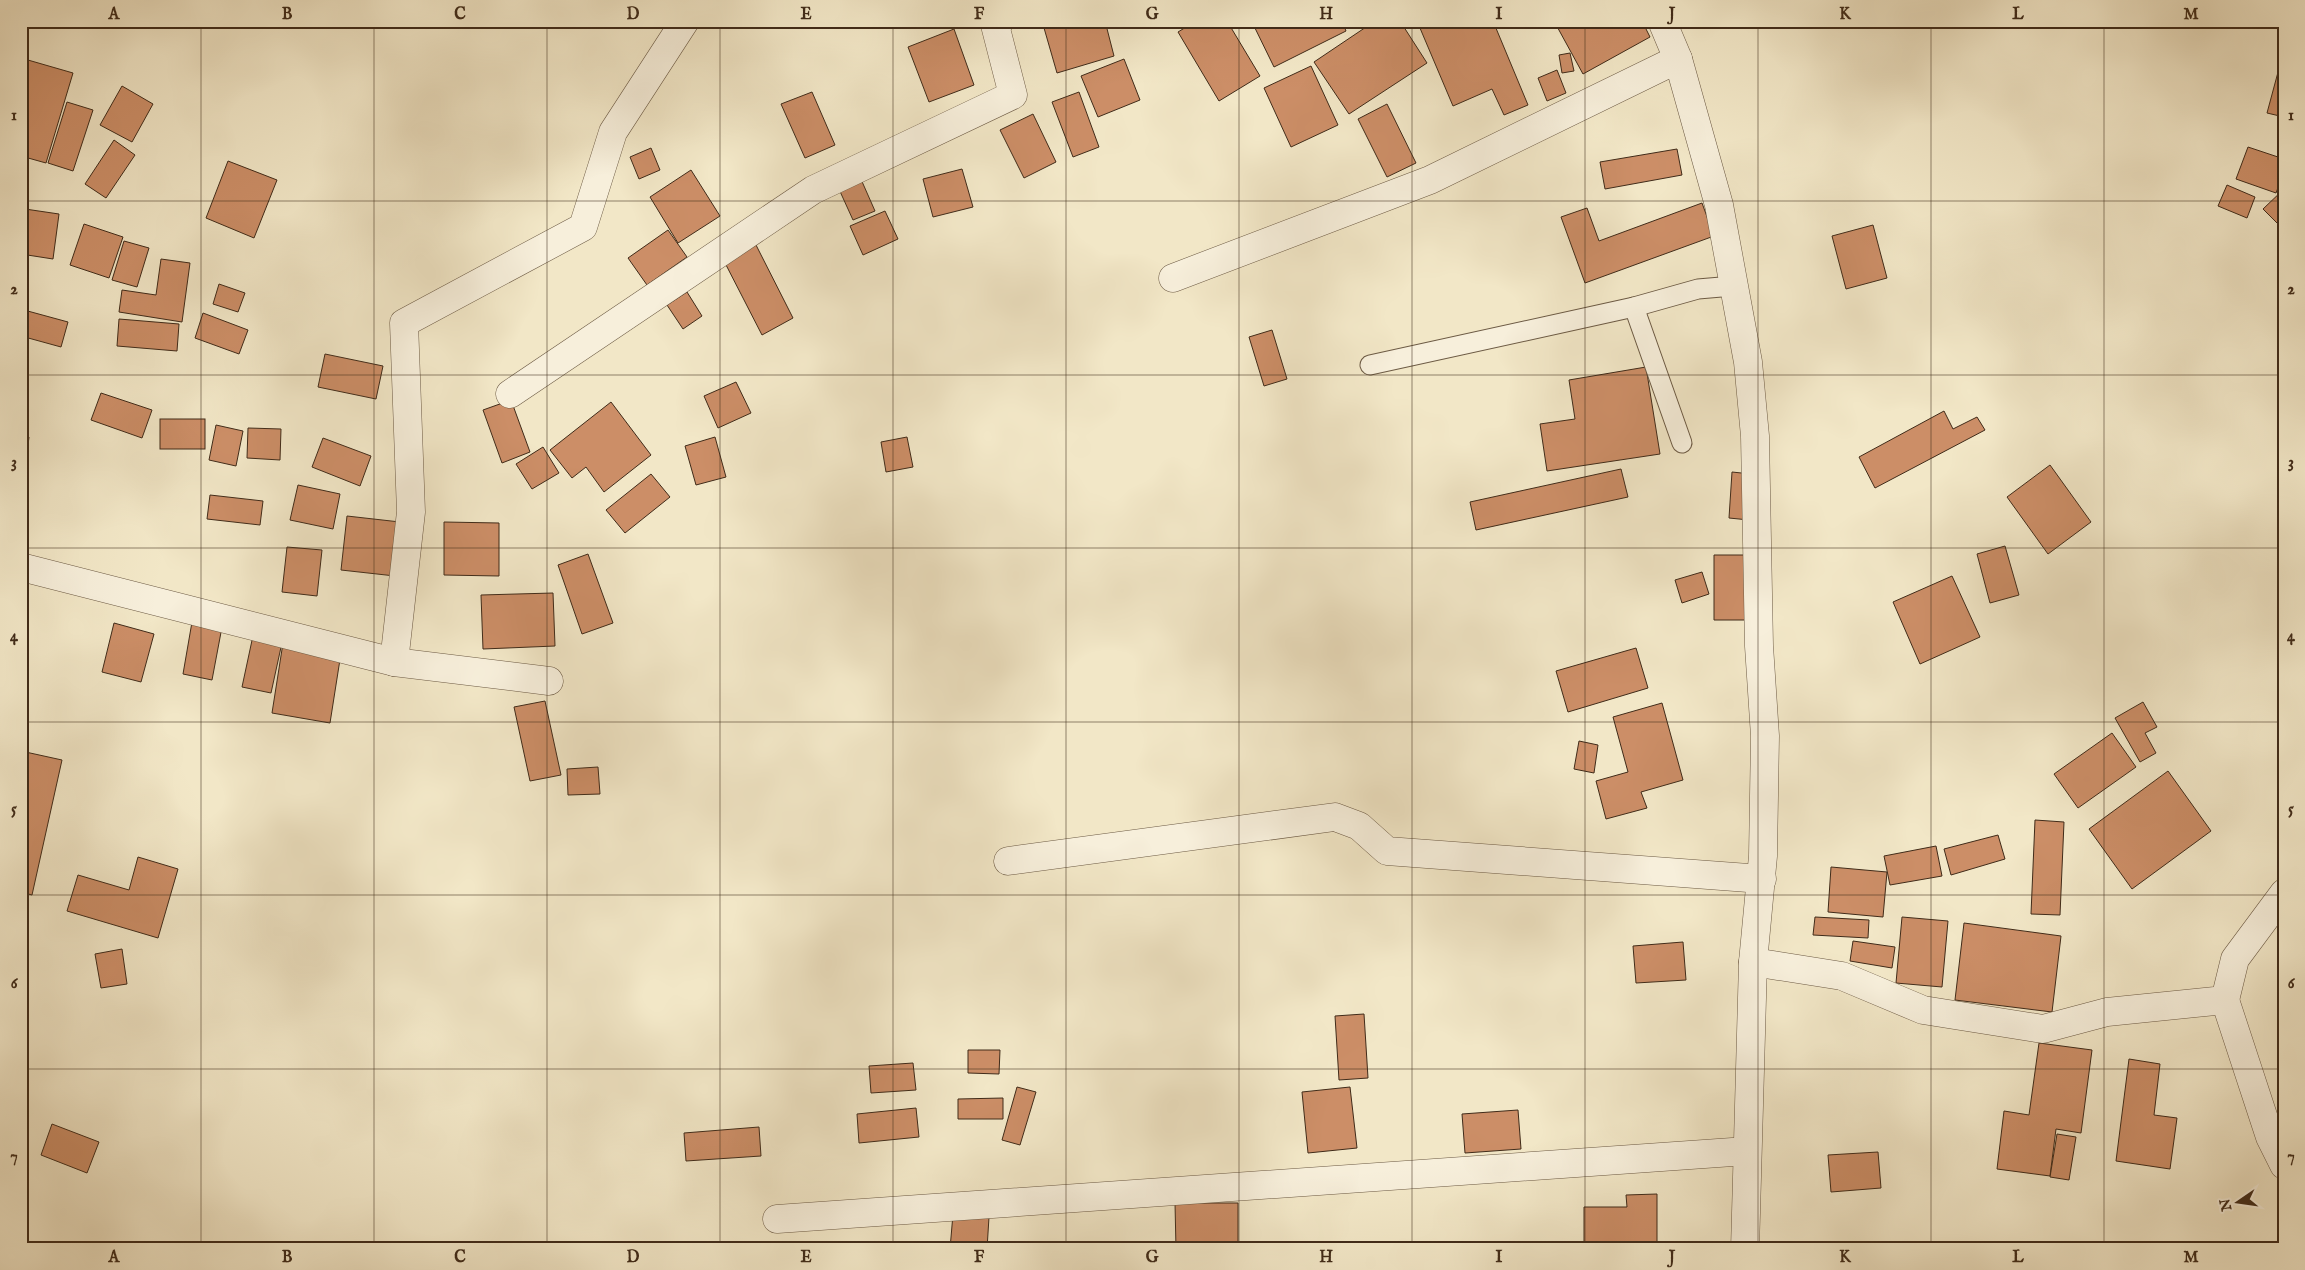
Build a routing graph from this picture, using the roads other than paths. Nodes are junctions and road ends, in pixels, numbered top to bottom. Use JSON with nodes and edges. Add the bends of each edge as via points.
{"nodes":[{"id":1,"x":684,"y":21,"type":"edge"},
{"id":2,"x":1000,"y":21,"type":"edge"},
{"id":3,"x":1662,"y":21,"type":"edge"},
{"id":4,"x":1678,"y":59,"type":"junction"},
{"id":5,"x":1173,"y":278,"type":"dead end"},
{"id":6,"x":1733,"y":286,"type":"junction"},
{"id":7,"x":1634,"y":307,"type":"junction"},
{"id":8,"x":1370,"y":365,"type":"dead end"},
{"id":9,"x":510,"y":394,"type":"dead end"},
{"id":10,"x":1682,"y":443,"type":"dead end"},
{"id":11,"x":21,"y":567,"type":"edge"},
{"id":12,"x":394,"y":662,"type":"junction"},
{"id":13,"x":549,"y":681,"type":"dead end"},
{"id":14,"x":1008,"y":861,"type":"dead end"},
{"id":15,"x":1762,"y":879,"type":"junction"},
{"id":16,"x":2284,"y":893,"type":"edge"},
{"id":17,"x":1753,"y":962,"type":"junction"},
{"id":18,"x":2225,"y":1000,"type":"junction"},
{"id":19,"x":1747,"y":1151,"type":"junction"},
{"id":20,"x":2284,"y":1165,"type":"edge"},
{"id":21,"x":777,"y":1219,"type":"dead end"},
{"id":22,"x":1745,"y":1249,"type":"edge"}],
"edges":[{"from":1,"to":12,"type":"street","via":[[613,132],[583,227],[404,323],[412,512]]},
{"from":2,"to":9,"type":"street","via":[[995,25],[1013,95],[813,190]]},
{"from":3,"to":4,"type":"street"},
{"from":4,"to":5,"type":"street","via":[[1430,180]]},
{"from":4,"to":6,"type":"street","via":[[1719,205]]},
{"from":6,"to":7,"type":"lane","via":[[1698,289]]},
{"from":6,"to":15,"type":"street","via":[[1748,362],[1755,436],[1759,646],[1765,736]]},
{"from":7,"to":8,"type":"lane"},
{"from":7,"to":10,"type":"lane"},
{"from":11,"to":12,"type":"street"},
{"from":12,"to":13,"type":"street"},
{"from":14,"to":15,"type":"street","via":[[1335,817],[1359,826],[1387,851]]},
{"from":15,"to":17,"type":"street"},
{"from":16,"to":18,"type":"street","via":[[2235,959]]},
{"from":17,"to":18,"type":"street","via":[[1842,976],[1924,1010],[2042,1029],[2107,1012]]},
{"from":17,"to":19,"type":"street"},
{"from":18,"to":20,"type":"street","via":[[2270,1137]]},
{"from":19,"to":21,"type":"street"},
{"from":19,"to":22,"type":"street"}]}
